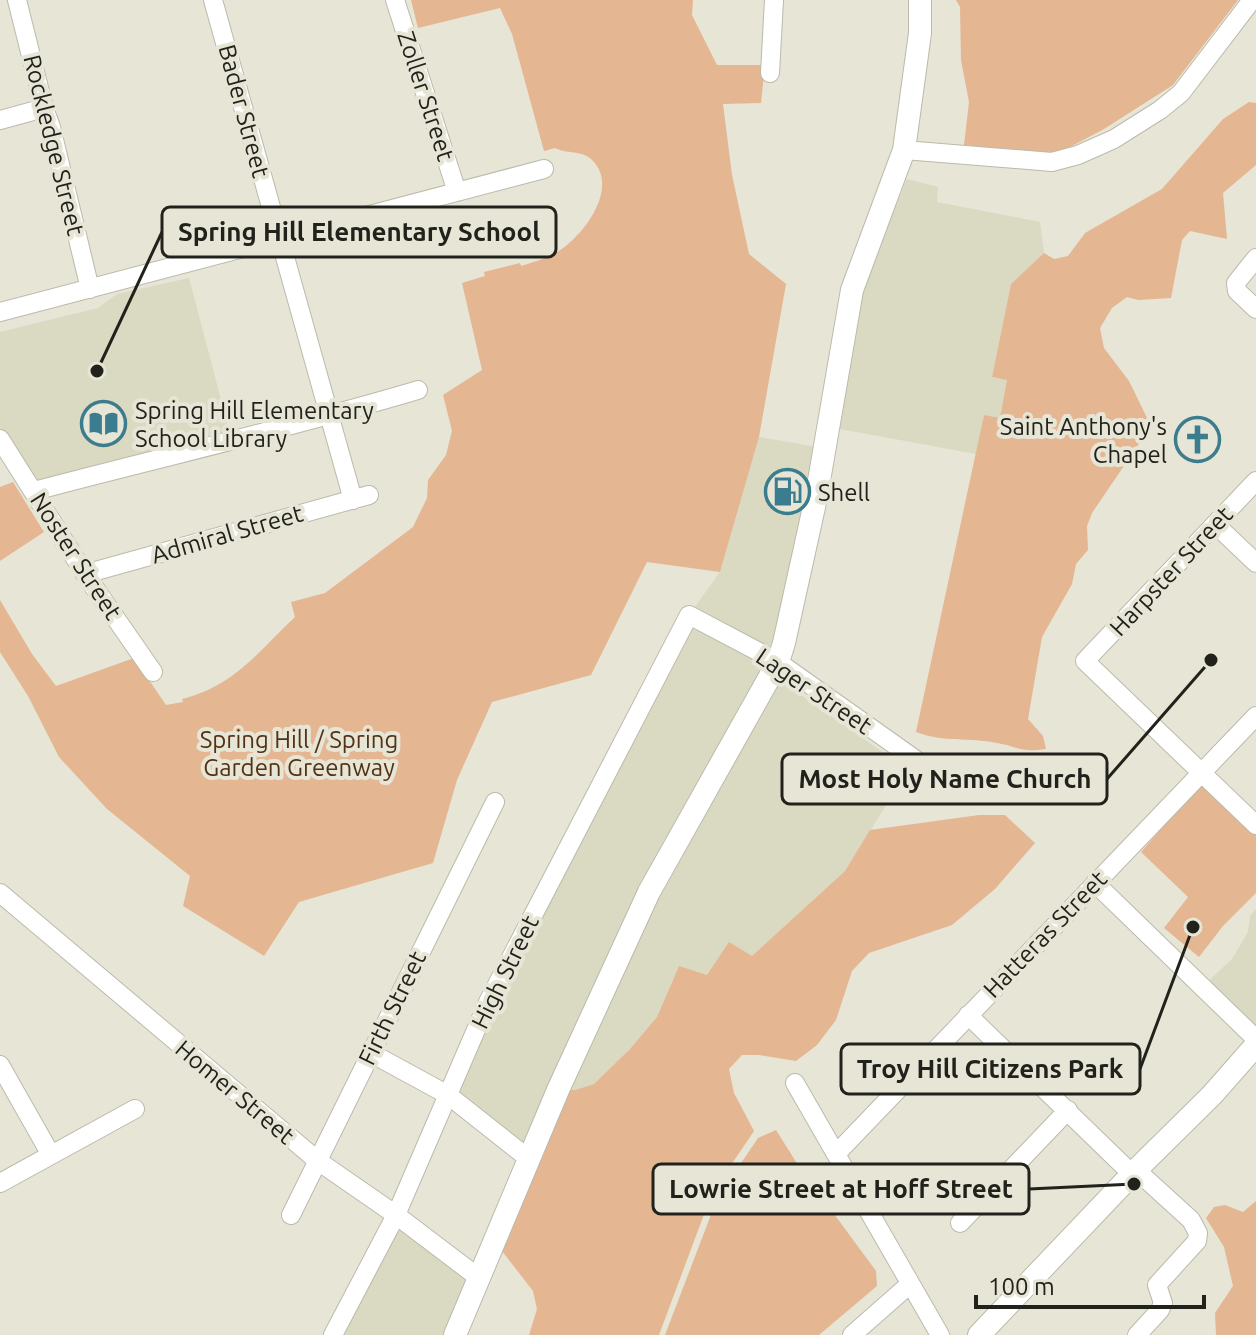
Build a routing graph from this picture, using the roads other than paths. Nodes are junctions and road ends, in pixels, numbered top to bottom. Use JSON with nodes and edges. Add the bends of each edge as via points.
{"nodes":[{"id":1,"x":17,"y":0,"type":"edge"},
{"id":2,"x":213,"y":0,"type":"edge"},
{"id":3,"x":395,"y":0,"type":"edge"},
{"id":4,"x":774,"y":0,"type":"edge"},
{"id":5,"x":920,"y":0,"type":"edge"},
{"id":6,"x":1250,"y":11,"type":"edge"},
{"id":7,"x":770,"y":73,"type":"dead end"},
{"id":8,"x":44,"y":108,"type":"junction"},
{"id":9,"x":0,"y":120,"type":"edge"},
{"id":10,"x":904,"y":150,"type":"junction"},
{"id":11,"x":544,"y":169,"type":"dead end"},
{"id":12,"x":457,"y":192,"type":"junction"},
{"id":13,"x":279,"y":240,"type":"junction"},
{"id":14,"x":1256,"y":258,"type":"edge"},
{"id":15,"x":90,"y":289,"type":"junction"},
{"id":16,"x":1256,"y":309,"type":"edge"},
{"id":17,"x":0,"y":312,"type":"edge"},
{"id":18,"x":418,"y":390,"type":"dead end"},
{"id":19,"x":328,"y":417,"type":"junction"},
{"id":20,"x":0,"y":439,"type":"edge"},
{"id":21,"x":1256,"y":481,"type":"edge"},
{"id":22,"x":34,"y":491,"type":"junction"},
{"id":23,"x":361,"y":497,"type":"joint"},
{"id":24,"x":1215,"y":524,"type":"junction"},
{"id":25,"x":1256,"y":563,"type":"edge"},
{"id":26,"x":85,"y":574,"type":"junction"},
{"id":27,"x":689,"y":615,"type":"joint"},
{"id":28,"x":778,"y":662,"type":"junction"},
{"id":29,"x":153,"y":672,"type":"dead end"},
{"id":30,"x":1256,"y":716,"type":"edge"},
{"id":31,"x":1200,"y":773,"type":"junction"},
{"id":32,"x":925,"y":782,"type":"dead end"},
{"id":33,"x":495,"y":802,"type":"dead end"},
{"id":34,"x":1256,"y":825,"type":"edge"},
{"id":35,"x":1095,"y":883,"type":"junction"},
{"id":36,"x":0,"y":893,"type":"edge"},
{"id":37,"x":968,"y":1015,"type":"junction"},
{"id":38,"x":1256,"y":1039,"type":"edge"},
{"id":39,"x":1256,"y":1045,"type":"edge"},
{"id":40,"x":369,"y":1052,"type":"junction"},
{"id":41,"x":0,"y":1065,"type":"edge"},
{"id":42,"x":795,"y":1083,"type":"dead end"},
{"id":43,"x":448,"y":1095,"type":"junction"},
{"id":44,"x":135,"y":1109,"type":"dead end"},
{"id":45,"x":1068,"y":1110,"type":"junction"},
{"id":46,"x":836,"y":1154,"type":"junction"},
{"id":47,"x":51,"y":1155,"type":"junction"},
{"id":48,"x":529,"y":1159,"type":"junction"},
{"id":49,"x":318,"y":1161,"type":"junction"},
{"id":50,"x":1134,"y":1172,"type":"junction"},
{"id":51,"x":0,"y":1183,"type":"edge"},
{"id":52,"x":291,"y":1215,"type":"dead end"},
{"id":53,"x":396,"y":1215,"type":"junction"},
{"id":54,"x":960,"y":1223,"type":"dead end"},
{"id":55,"x":479,"y":1278,"type":"junction"},
{"id":56,"x":910,"y":1284,"type":"junction"},
{"id":57,"x":333,"y":1335,"type":"edge"},
{"id":58,"x":455,"y":1335,"type":"edge"},
{"id":59,"x":852,"y":1335,"type":"edge"},
{"id":60,"x":940,"y":1335,"type":"edge"},
{"id":61,"x":979,"y":1335,"type":"edge"},
{"id":62,"x":1137,"y":1335,"type":"edge"}],
"edges":[{"from":1,"to":8,"type":"street","name":"Rockledge Street"},
{"from":2,"to":13,"type":"street","name":"Bader Street"},
{"from":3,"to":12,"type":"street","name":"Zoller Street"},
{"from":4,"to":7,"type":"street"},
{"from":5,"to":10,"type":"street"},
{"from":6,"to":10,"type":"street","via":[[1181,93],[1114,139],[1078,155],[1052,162]]},
{"from":8,"to":9,"type":"street"},
{"from":8,"to":15,"type":"street","name":"Rockledge Street"},
{"from":10,"to":28,"type":"street","via":[[852,290],[816,498]]},
{"from":11,"to":12,"type":"street"},
{"from":12,"to":13,"type":"street"},
{"from":13,"to":15,"type":"street"},
{"from":13,"to":19,"type":"street","name":"Bader Street"},
{"from":14,"to":16,"type":"street","via":[[1236,283],[1237,291]]},
{"from":15,"to":17,"type":"street"},
{"from":18,"to":19,"type":"street"},
{"from":19,"to":22,"type":"street"},
{"from":19,"to":23,"type":"street","name":"Bader Street"},
{"from":20,"to":22,"type":"street","name":"Noster Street"},
{"from":21,"to":24,"type":"street","name":"Harpster Street"},
{"from":22,"to":26,"type":"street","name":"Noster Street"},
{"from":23,"to":26,"type":"street","name":"Admiral Street"},
{"from":24,"to":25,"type":"street"},
{"from":24,"to":31,"type":"street","name":"Harpster Street","via":[[1085,661]]},
{"from":26,"to":29,"type":"street","name":"Noster Street"},
{"from":27,"to":28,"type":"street","name":"Lager Street"},
{"from":27,"to":43,"type":"street","name":"High Street","via":[[488,1002]]},
{"from":28,"to":32,"type":"street","name":"Lager Street","via":[[916,760]]},
{"from":28,"to":48,"type":"street","via":[[649,892]]},
{"from":30,"to":31,"type":"street","name":"Hatteras Street"},
{"from":31,"to":34,"type":"street"},
{"from":31,"to":35,"type":"street","name":"Hatteras Street"},
{"from":33,"to":40,"type":"street","name":"Firth Street"},
{"from":35,"to":37,"type":"street","name":"Hatteras Street"},
{"from":35,"to":38,"type":"street"},
{"from":36,"to":49,"type":"street","name":"Homer Street"},
{"from":37,"to":45,"type":"street"},
{"from":37,"to":46,"type":"street","name":"Hatteras Street"},
{"from":39,"to":50,"type":"street"},
{"from":40,"to":43,"type":"street"},
{"from":40,"to":49,"type":"street","name":"Firth Street"},
{"from":41,"to":47,"type":"street"},
{"from":42,"to":46,"type":"street"},
{"from":43,"to":48,"type":"street"},
{"from":43,"to":53,"type":"street","name":"High Street"},
{"from":44,"to":47,"type":"street"},
{"from":45,"to":50,"type":"street"},
{"from":45,"to":54,"type":"street"},
{"from":46,"to":56,"type":"street"},
{"from":47,"to":51,"type":"street"},
{"from":48,"to":55,"type":"street"},
{"from":49,"to":52,"type":"street","name":"Firth Street"},
{"from":49,"to":53,"type":"street","name":"Homer Street"},
{"from":50,"to":61,"type":"street"},
{"from":50,"to":62,"type":"street","via":[[1191,1220],[1198,1233],[1197,1241],[1157,1285],[1163,1303]]},
{"from":53,"to":55,"type":"street","name":"Homer Street"},
{"from":53,"to":57,"type":"street","name":"High Street"},
{"from":55,"to":58,"type":"street"},
{"from":56,"to":59,"type":"street"},
{"from":56,"to":60,"type":"street"}]}
